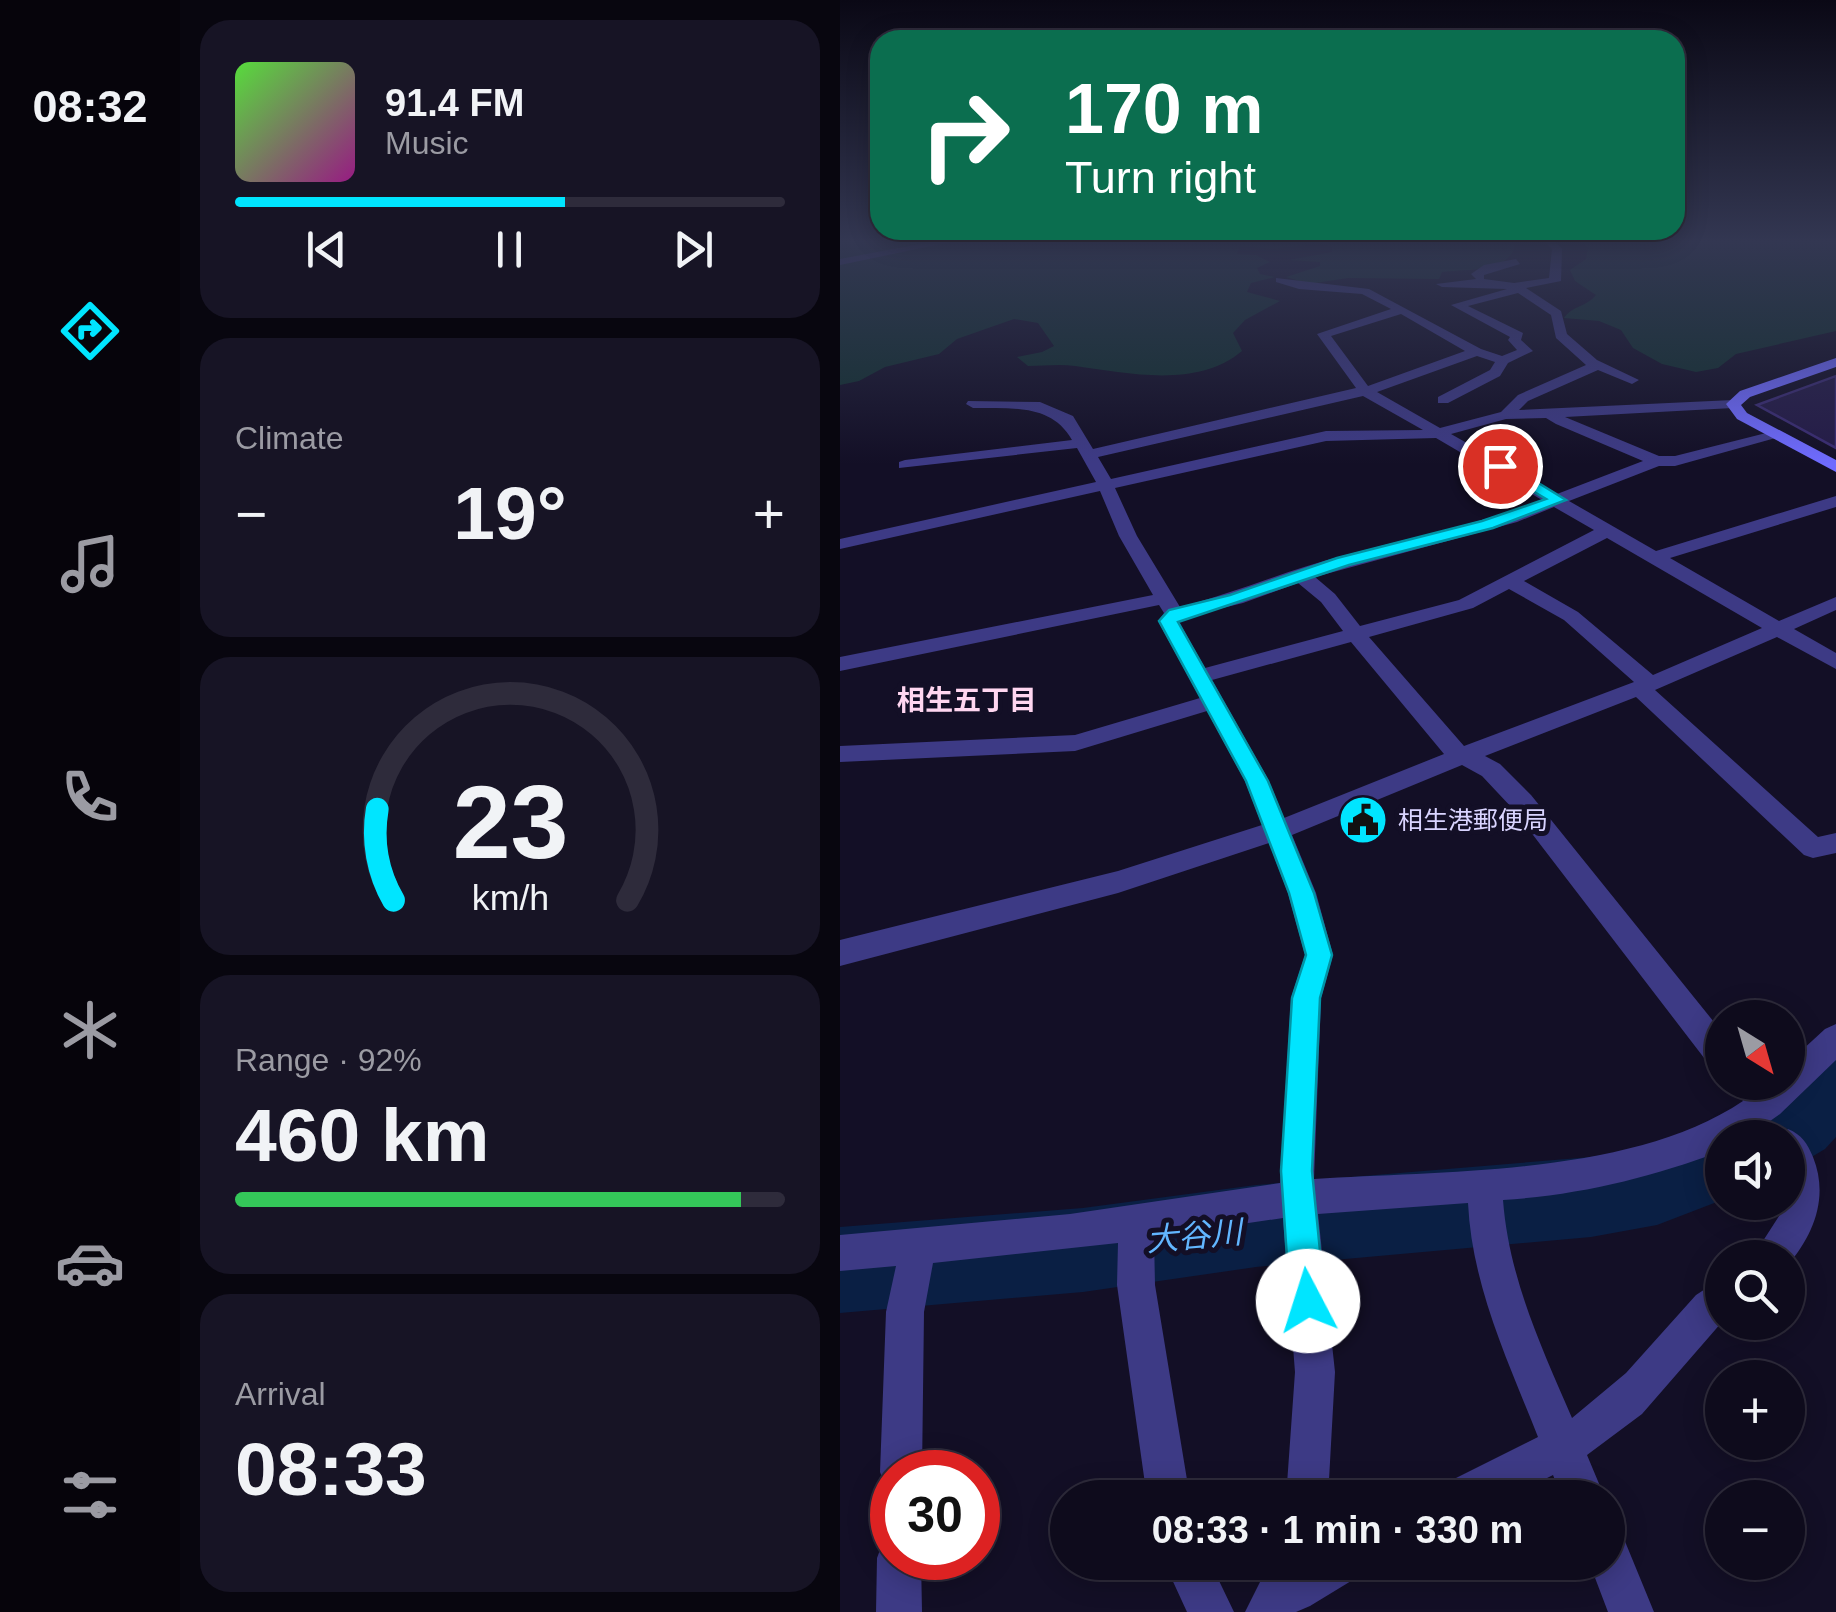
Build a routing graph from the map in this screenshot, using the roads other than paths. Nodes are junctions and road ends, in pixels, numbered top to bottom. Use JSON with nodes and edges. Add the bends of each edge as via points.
{"nodes":[{"id":1,"x":1388,"y":314,"type":"edge"},
{"id":2,"x":1409,"y":314,"type":"edge"},
{"id":3,"x":1475,"y":314,"type":"edge"},
{"id":4,"x":1557,"y":314,"type":"edge"},
{"id":5,"x":1476,"y":352,"type":"junction"},
{"id":6,"x":1504,"y":360,"type":"junction"},
{"id":7,"x":1836,"y":362,"type":"edge"},
{"id":8,"x":1596,"y":366,"type":"junction"},
{"id":9,"x":1632,"y":380,"type":"dead end"},
{"id":10,"x":1365,"y":391,"type":"junction"},
{"id":11,"x":1443,"y":400,"type":"junction"},
{"id":12,"x":973,"y":404,"type":"dead end"},
{"id":13,"x":1733,"y":404,"type":"junction"},
{"id":14,"x":1286,"y":410,"type":"junction"},
{"id":15,"x":1548,"y":411,"type":"junction"},
{"id":16,"x":1501,"y":415,"type":"junction"},
{"id":17,"x":1412,"y":416,"type":"junction"},
{"id":18,"x":1442,"y":432,"type":"junction"},
{"id":19,"x":1384,"y":435,"type":"junction"},
{"id":20,"x":1778,"y":435,"type":"junction"},
{"id":21,"x":1326,"y":436,"type":"junction"},
{"id":22,"x":1087,"y":448,"type":"junction"},
{"id":23,"x":1657,"y":461,"type":"junction"},
{"id":24,"x":905,"y":465,"type":"dead end"},
{"id":25,"x":1836,"y":467,"type":"edge"},
{"id":26,"x":1105,"y":485,"type":"junction"},
{"id":27,"x":1558,"y":500,"type":"junction"},
{"id":28,"x":1836,"y":501,"type":"edge"},
{"id":29,"x":1610,"y":529,"type":"junction"},
{"id":30,"x":840,"y":544,"type":"edge"},
{"id":31,"x":1658,"y":556,"type":"junction"},
{"id":32,"x":1301,"y":576,"type":"junction"},
{"id":33,"x":1510,"y":582,"type":"junction"},
{"id":34,"x":1836,"y":603,"type":"edge"},
{"id":35,"x":1170,"y":606,"type":"junction"},
{"id":36,"x":1778,"y":628,"type":"junction"},
{"id":37,"x":1356,"y":632,"type":"junction"},
{"id":38,"x":1836,"y":662,"type":"edge"},
{"id":39,"x":840,"y":664,"type":"edge"},
{"id":40,"x":1198,"y":677,"type":"junction"},
{"id":41,"x":1644,"y":686,"type":"junction"},
{"id":42,"x":1211,"y":702,"type":"junction"},
{"id":43,"x":840,"y":754,"type":"edge"},
{"id":44,"x":1467,"y":757,"type":"junction"},
{"id":45,"x":1278,"y":828,"type":"junction"},
{"id":46,"x":1836,"y":844,"type":"edge"},
{"id":47,"x":840,"y":953,"type":"edge"},
{"id":48,"x":1705,"y":1034,"type":"edge"},
{"id":49,"x":1836,"y":1038,"type":"edge"},
{"id":50,"x":1775,"y":1120,"type":"edge"},
{"id":51,"x":1705,"y":1141,"type":"edge"},
{"id":52,"x":1484,"y":1191,"type":"junction"},
{"id":53,"x":1299,"y":1206,"type":"junction"},
{"id":54,"x":1136,"y":1229,"type":"junction"},
{"id":55,"x":840,"y":1253,"type":"edge"},
{"id":56,"x":918,"y":1253,"type":"junction"},
{"id":57,"x":1705,"y":1311,"type":"edge"},
{"id":58,"x":1563,"y":1447,"type":"junction"},
{"id":59,"x":902,"y":1450,"type":"edge"},
{"id":60,"x":1166,"y":1480,"type":"edge"},
{"id":61,"x":1309,"y":1480,"type":"edge"},
{"id":62,"x":1497,"y":1480,"type":"edge"},
{"id":63,"x":1577,"y":1480,"type":"edge"},
{"id":64,"x":899,"y":1580,"type":"edge"},
{"id":65,"x":1195,"y":1580,"type":"edge"},
{"id":66,"x":1314,"y":1580,"type":"edge"},
{"id":67,"x":1618,"y":1580,"type":"edge"},
{"id":68,"x":1282,"y":1586,"type":"edge"},
{"id":69,"x":899,"y":1612,"type":"edge"},
{"id":70,"x":1212,"y":1612,"type":"edge"},
{"id":71,"x":1631,"y":1612,"type":"edge"}],
"edges":[{"from":1,"to":10,"type":"street","via":[[1322,334]]},
{"from":2,"to":5,"type":"street"},
{"from":3,"to":6,"type":"street","via":[[1518,336],[1514,340],[1527,350]]},
{"from":4,"to":8,"type":"street","via":[[1560,335]]},
{"from":5,"to":6,"type":"street"},
{"from":5,"to":10,"type":"street"},
{"from":6,"to":11,"type":"street","via":[[1495,373]]},
{"from":7,"to":13,"type":"street"},
{"from":8,"to":9,"type":"street"},
{"from":8,"to":16,"type":"street","via":[[1523,398]]},
{"from":10,"to":14,"type":"street"},
{"from":10,"to":17,"type":"street"},
{"from":11,"to":16,"type":"street"},
{"from":11,"to":17,"type":"street"},
{"from":12,"to":22,"type":"street","via":[[1050,410],[1068,420]]},
{"from":13,"to":15,"type":"street"},
{"from":13,"to":20,"type":"street"},
{"from":14,"to":21,"type":"street"},
{"from":14,"to":22,"type":"street"},
{"from":15,"to":16,"type":"street"},
{"from":15,"to":23,"type":"street"},
{"from":16,"to":18,"type":"street"},
{"from":17,"to":18,"type":"street"},
{"from":17,"to":19,"type":"street"},
{"from":18,"to":19,"type":"street"},
{"from":18,"to":27,"type":"street"},
{"from":19,"to":21,"type":"street"},
{"from":20,"to":23,"type":"street"},
{"from":20,"to":25,"type":"street"},
{"from":21,"to":26,"type":"street"},
{"from":22,"to":24,"type":"street","via":[[982,452]]},
{"from":22,"to":26,"type":"street"},
{"from":23,"to":27,"type":"street"},
{"from":26,"to":30,"type":"street"},
{"from":26,"to":35,"type":"street"},
{"from":27,"to":29,"type":"street"},
{"from":27,"to":32,"type":"street"},
{"from":28,"to":31,"type":"street"},
{"from":29,"to":31,"type":"street"},
{"from":29,"to":33,"type":"street"},
{"from":31,"to":36,"type":"street"},
{"from":32,"to":35,"type":"street","via":[[1236,600]]},
{"from":32,"to":37,"type":"street"},
{"from":33,"to":37,"type":"street","via":[[1466,604]]},
{"from":33,"to":41,"type":"street","via":[[1571,616]]},
{"from":34,"to":36,"type":"street"},
{"from":35,"to":39,"type":"street"},
{"from":35,"to":40,"type":"street","via":[[1168,621]]},
{"from":36,"to":38,"type":"street"},
{"from":36,"to":41,"type":"street"},
{"from":37,"to":40,"type":"street"},
{"from":37,"to":44,"type":"street","via":[[1390,678]]},
{"from":40,"to":42,"type":"street"},
{"from":41,"to":44,"type":"street"},
{"from":41,"to":46,"type":"street","via":[[1813,848]]},
{"from":42,"to":43,"type":"street","via":[[1075,742]]},
{"from":42,"to":45,"type":"street"},
{"from":44,"to":45,"type":"street"},
{"from":44,"to":48,"type":"street","via":[[1491,770],[1522,802]]},
{"from":45,"to":47,"type":"street","via":[[1118,882]]},
{"from":45,"to":53,"type":"street","via":[[1319,955],[1306,998]]},
{"from":49,"to":50,"type":"street"},
{"from":51,"to":52,"type":"street","via":[[1644,1162]]},
{"from":52,"to":53,"type":"street"},
{"from":52,"to":58,"type":"street","via":[[1488,1244],[1506,1308]]},
{"from":53,"to":54,"type":"street"},
{"from":53,"to":61,"type":"street","via":[[1315,1372]]},
{"from":54,"to":56,"type":"street"},
{"from":54,"to":60,"type":"street","via":[[1136,1286]]},
{"from":55,"to":56,"type":"street"},
{"from":56,"to":59,"type":"street","via":[[905,1312]]},
{"from":57,"to":58,"type":"street","via":[[1627,1400]]},
{"from":58,"to":62,"type":"street"},
{"from":58,"to":63,"type":"street"},
{"from":64,"to":69,"type":"street"},
{"from":65,"to":70,"type":"street"},
{"from":66,"to":68,"type":"street","via":[[1294,1590]]},
{"from":67,"to":71,"type":"street"}]}
